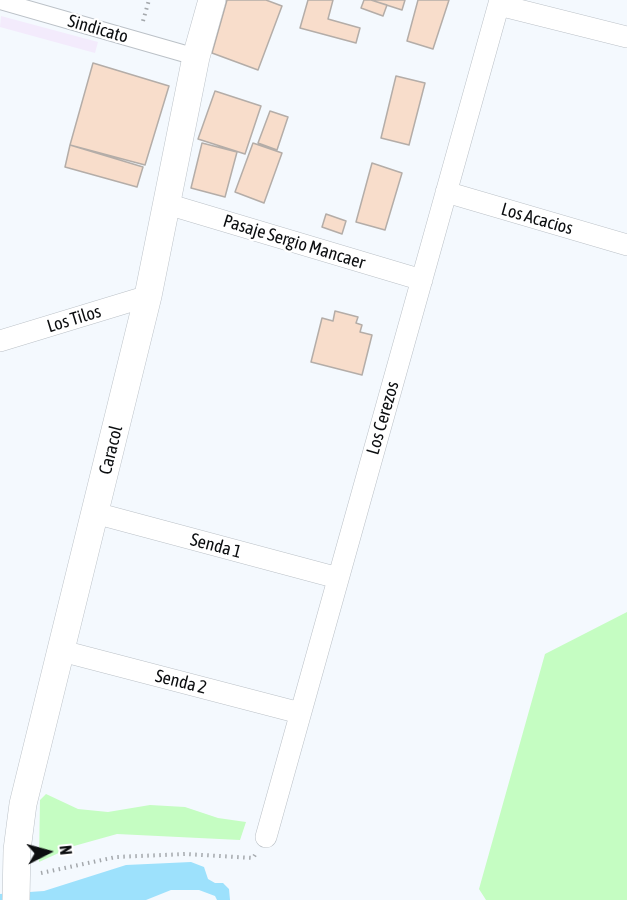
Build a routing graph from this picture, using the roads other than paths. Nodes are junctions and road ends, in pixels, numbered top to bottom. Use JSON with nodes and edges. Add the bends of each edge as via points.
{"nodes":[{"id":1,"x":213,"y":0,"type":"edge"},
{"id":2,"x":0,"y":1,"type":"edge"},
{"id":3,"x":500,"y":3,"type":"edge"},
{"id":4,"x":627,"y":37,"type":"edge"},
{"id":5,"x":196,"y":57,"type":"junction"},
{"id":6,"x":446,"y":192,"type":"junction"},
{"id":7,"x":167,"y":204,"type":"junction"},
{"id":8,"x":627,"y":245,"type":"edge"},
{"id":9,"x":422,"y":280,"type":"junction"},
{"id":10,"x":148,"y":296,"type":"junction"},
{"id":11,"x":0,"y":341,"type":"edge"},
{"id":12,"x":95,"y":513,"type":"junction"},
{"id":13,"x":338,"y":578,"type":"junction"},
{"id":14,"x":62,"y":651,"type":"junction"},
{"id":15,"x":300,"y":713,"type":"junction"},
{"id":16,"x":266,"y":837,"type":"road end"},
{"id":17,"x":16,"y":889,"type":"edge"}],
"edges":[{"from":1,"to":5,"type":"street","name":"Caracol"},
{"from":2,"to":5,"type":"street","name":"Sindicato"},
{"from":3,"to":4,"type":"street"},
{"from":3,"to":6,"type":"street","name":"Los Cerezos"},
{"from":5,"to":7,"type":"street","name":"Caracol"},
{"from":6,"to":8,"type":"street","name":"Los Acacios"},
{"from":6,"to":9,"type":"street","name":"Los Cerezos"},
{"from":7,"to":9,"type":"street","name":"Pasaje Sergio Mancaer"},
{"from":7,"to":10,"type":"street","name":"Caracol"},
{"from":9,"to":13,"type":"street","name":"Los Cerezos"},
{"from":10,"to":11,"type":"street","name":"Los Tilos"},
{"from":10,"to":12,"type":"street","name":"Caracol"},
{"from":12,"to":13,"type":"street","name":"Senda 1"},
{"from":12,"to":14,"type":"street","name":"Caracol"},
{"from":13,"to":15,"type":"street","name":"Los Cerezos"},
{"from":14,"to":15,"type":"street","name":"Senda 2"},
{"from":14,"to":17,"type":"street","name":"Caracol","via":[[23,804]]},
{"from":15,"to":16,"type":"street","name":"Los Cerezos"}]}
